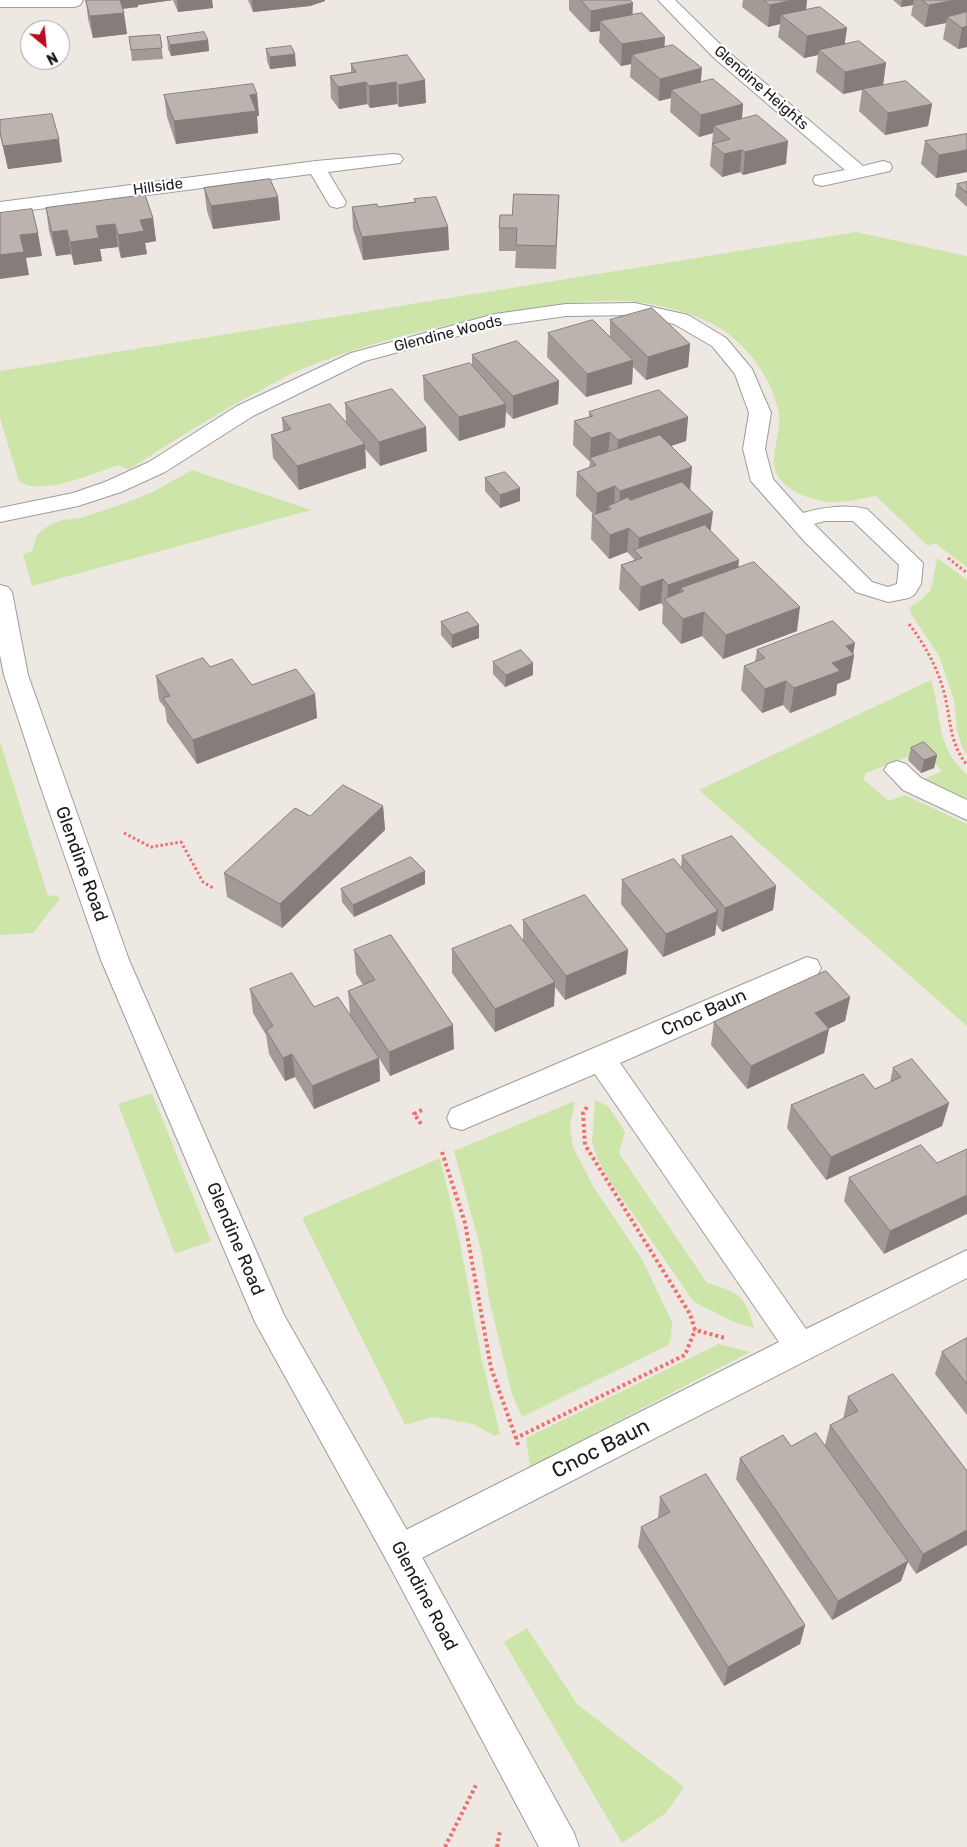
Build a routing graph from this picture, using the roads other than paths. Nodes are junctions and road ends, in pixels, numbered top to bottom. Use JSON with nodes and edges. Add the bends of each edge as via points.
{"nodes":[{"id":1,"x":75,"y":0,"type":"edge"},
{"id":2,"x":666,"y":0,"type":"edge"},
{"id":3,"x":0,"y":2,"type":"edge"},
{"id":4,"x":394,"y":159,"type":"dead end"},
{"id":5,"x":316,"y":167,"type":"junction"},
{"id":6,"x":883,"y":167,"type":"dead end"},
{"id":7,"x":859,"y":172,"type":"junction"},
{"id":8,"x":822,"y":180,"type":"dead end"},
{"id":9,"x":337,"y":202,"type":"dead end"},
{"id":10,"x":0,"y":208,"type":"edge"},
{"id":11,"x":0,"y":515,"type":"edge"},
{"id":12,"x":798,"y":521,"type":"junction"},
{"id":13,"x":0,"y":592,"type":"edge"},
{"id":14,"x":897,"y":770,"type":"dead end"},
{"id":15,"x":967,"y":811,"type":"edge"},
{"id":16,"x":807,"y":968,"type":"dead end"},
{"id":17,"x":605,"y":1064,"type":"junction"},
{"id":18,"x":462,"y":1118,"type":"dead end"},
{"id":19,"x":967,"y":1263,"type":"edge"},
{"id":20,"x":792,"y":1351,"type":"junction"},
{"id":21,"x":400,"y":1551,"type":"junction"},
{"id":22,"x":560,"y":1847,"type":"edge"}],
"edges":[{"from":1,"to":3,"type":"street"},
{"from":2,"to":7,"type":"street","name":"Glendine Heights","via":[[720,54]]},
{"from":4,"to":5,"type":"street","name":"Hillside"},
{"from":5,"to":9,"type":"street"},
{"from":5,"to":10,"type":"street","name":"Hillside"},
{"from":6,"to":7,"type":"street"},
{"from":7,"to":8,"type":"street"},
{"from":11,"to":12,"type":"street","name":"Glendine Woods","via":[[78,499],[113,487],[156,467],[245,411],[358,357],[495,320],[566,310],[635,308],[681,318],[719,342],[745,373],[760,412],[754,449],[762,481]]},
{"from":12,"to":12,"type":"street","name":"Glendine Woods","via":[[864,587],[886,594],[904,590],[909,584],[911,563],[859,514],[825,514]]},
{"from":13,"to":21,"type":"street","name":"Glendine Road","via":[[16,675],[115,960],[271,1322]]},
{"from":14,"to":15,"type":"street","via":[[912,784]]},
{"from":16,"to":17,"type":"street","name":"Cnoc Baun"},
{"from":17,"to":18,"type":"street","name":"Cnoc Baun"},
{"from":17,"to":20,"type":"street"},
{"from":19,"to":20,"type":"street","name":"Cnoc Baun"},
{"from":20,"to":21,"type":"street","name":"Cnoc Baun"},
{"from":21,"to":22,"type":"street","name":"Glendine Road"}]}
